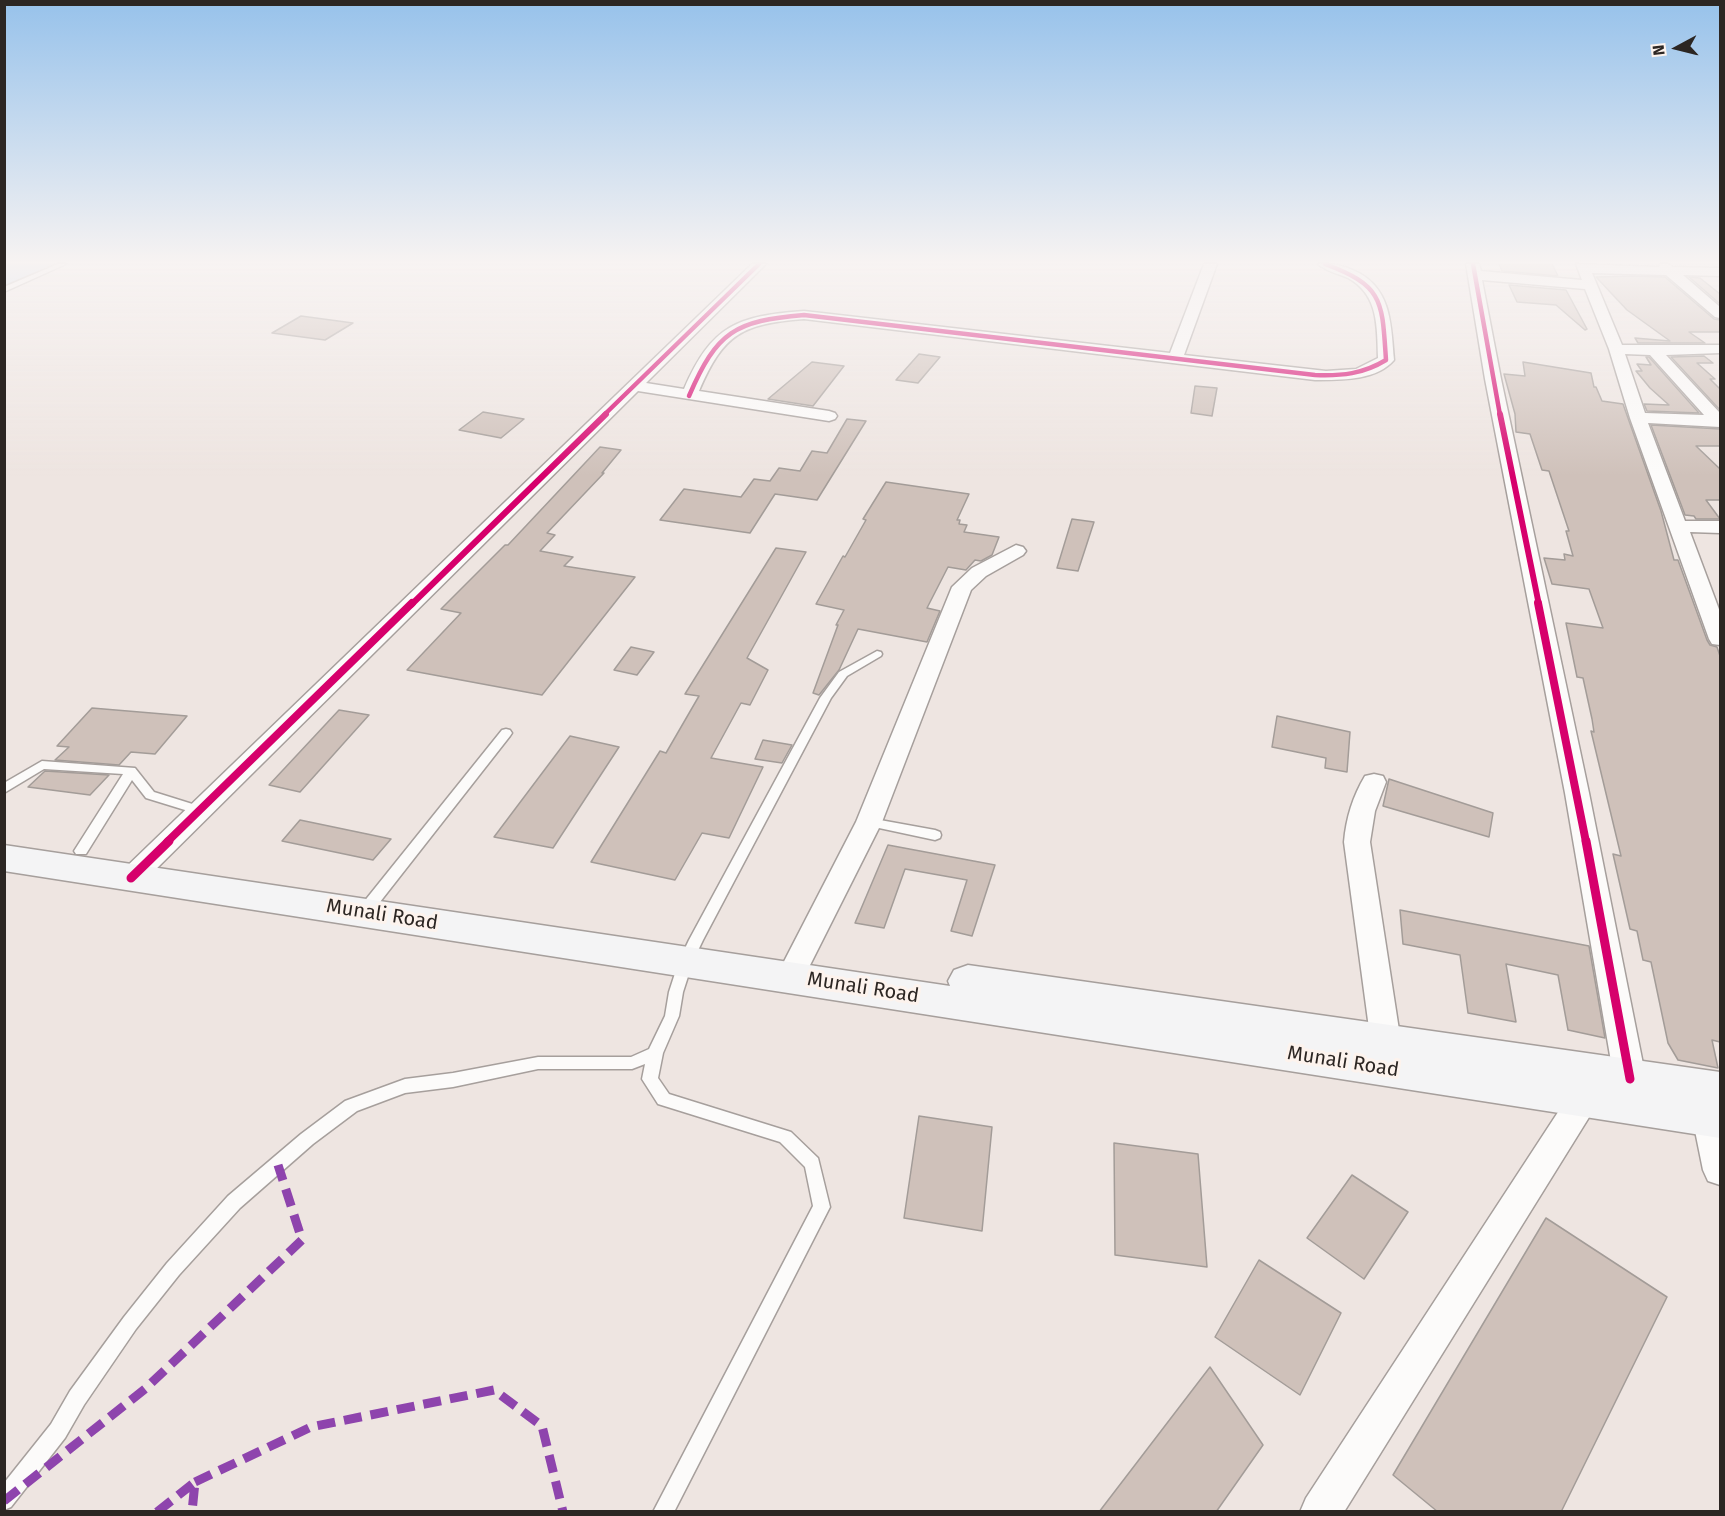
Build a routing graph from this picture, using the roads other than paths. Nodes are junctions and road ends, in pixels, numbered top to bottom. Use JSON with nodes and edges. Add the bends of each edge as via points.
{"nodes":[{"id":1,"x":686,"y":335,"type":"edge"},
{"id":2,"x":726,"y":335,"type":"edge"},
{"id":3,"x":971,"y":335,"type":"edge"},
{"id":4,"x":1184,"y":335,"type":"edge"},
{"id":5,"x":1385,"y":335,"type":"edge"},
{"id":6,"x":1485,"y":335,"type":"edge"},
{"id":7,"x":1610,"y":335,"type":"edge"},
{"id":8,"x":1616,"y":349,"type":"junction"},
{"id":9,"x":1720,"y":349,"type":"edge"},
{"id":10,"x":1654,"y":351,"type":"junction"},
{"id":11,"x":1175,"y":359,"type":"junction"},
{"id":12,"x":633,"y":386,"type":"junction"},
{"id":13,"x":690,"y":396,"type":"junction"},
{"id":14,"x":829,"y":416,"type":"dead end"},
{"id":15,"x":1638,"y":418,"type":"junction"},
{"id":16,"x":1720,"y":421,"type":"edge"},
{"id":17,"x":1678,"y":526,"type":"junction"},
{"id":18,"x":1720,"y":527,"type":"edge"},
{"id":19,"x":1016,"y":551,"type":"dead end"},
{"id":20,"x":1720,"y":639,"type":"edge"},
{"id":21,"x":877,"y":654,"type":"dead end"},
{"id":22,"x":506,"y":733,"type":"dead end"},
{"id":23,"x":132,"y":771,"type":"junction"},
{"id":24,"x":1374,"y":782,"type":"dead end"},
{"id":25,"x":4,"y":789,"type":"edge"},
{"id":26,"x":198,"y":810,"type":"junction"},
{"id":27,"x":869,"y":822,"type":"junction"},
{"id":28,"x":935,"y":835,"type":"dead end"},
{"id":29,"x":4,"y":839,"type":"edge"},
{"id":30,"x":81,"y":851,"type":"junction"},
{"id":31,"x":4,"y":858,"type":"edge"},
{"id":32,"x":138,"y":870,"type":"junction"},
{"id":33,"x":371,"y":904,"type":"junction"},
{"id":34,"x":691,"y":950,"type":"junction"},
{"id":35,"x":796,"y":967,"type":"junction"},
{"id":36,"x":1386,"y":1044,"type":"junction"},
{"id":37,"x":655,"y":1053,"type":"junction"},
{"id":38,"x":1604,"y":1084,"type":"junction"},
{"id":39,"x":1713,"y":1104,"type":"edge"},
{"id":40,"x":1720,"y":1170,"type":"edge"},
{"id":41,"x":4,"y":1500,"type":"edge"},
{"id":42,"x":663,"y":1512,"type":"edge"},
{"id":43,"x":1320,"y":1512,"type":"edge"}],
"edges":[{"from":1,"to":12,"type":"street"},
{"from":2,"to":13,"type":"street","via":[[710,351]]},
{"from":3,"to":11,"type":"street"},
{"from":4,"to":11,"type":"street"},
{"from":5,"to":11,"type":"street","via":[[1386,360],[1368,372],[1347,376]]},
{"from":6,"to":38,"type":"street","via":[[1575,781]]},
{"from":7,"to":8,"type":"street"},
{"from":8,"to":10,"type":"street"},
{"from":8,"to":15,"type":"street"},
{"from":9,"to":10,"type":"street"},
{"from":10,"to":16,"type":"street"},
{"from":12,"to":13,"type":"street"},
{"from":12,"to":26,"type":"street"},
{"from":13,"to":14,"type":"street"},
{"from":15,"to":16,"type":"street"},
{"from":15,"to":17,"type":"street"},
{"from":17,"to":18,"type":"street"},
{"from":17,"to":20,"type":"street"},
{"from":19,"to":27,"type":"street","via":[[979,572],[962,587]]},
{"from":21,"to":34,"type":"lane","via":[[843,674],[834,684]]},
{"from":22,"to":33,"type":"lane"},
{"from":23,"to":25,"type":"lane","via":[[42,765]]},
{"from":23,"to":26,"type":"lane","via":[[150,795]]},
{"from":23,"to":30,"type":"lane"},
{"from":24,"to":36,"type":"street","via":[[1362,806],[1357,842]]},
{"from":26,"to":32,"type":"street"},
{"from":27,"to":28,"type":"lane"},
{"from":27,"to":35,"type":"street"},
{"from":29,"to":30,"type":"main road","name":"Munali Road"},
{"from":30,"to":32,"type":"main road","name":"Munali Road"},
{"from":31,"to":32,"type":"main road","name":"Munali Road"},
{"from":32,"to":33,"type":"main road","name":"Munali Road"},
{"from":33,"to":34,"type":"main road","name":"Munali Road"},
{"from":34,"to":35,"type":"main road","name":"Munali Road"},
{"from":34,"to":37,"type":"lane","via":[[672,1017]]},
{"from":35,"to":36,"type":"main road","name":"Munali Road"},
{"from":35,"to":38,"type":"main road","name":"Munali Road"},
{"from":36,"to":38,"type":"main road","name":"Munali Road"},
{"from":37,"to":41,"type":"lane","via":[[632,1063],[538,1063],[405,1086],[351,1106],[307,1138],[234,1202],[173,1269]]},
{"from":37,"to":42,"type":"lane","via":[[651,1079],[664,1099],[785,1137],[812,1163],[822,1206]]},
{"from":38,"to":39,"type":"main road","name":"Munali Road"},
{"from":38,"to":39,"type":"main road","name":"Munali Road"},
{"from":38,"to":43,"type":"street"},
{"from":39,"to":40,"type":"street"}]}
